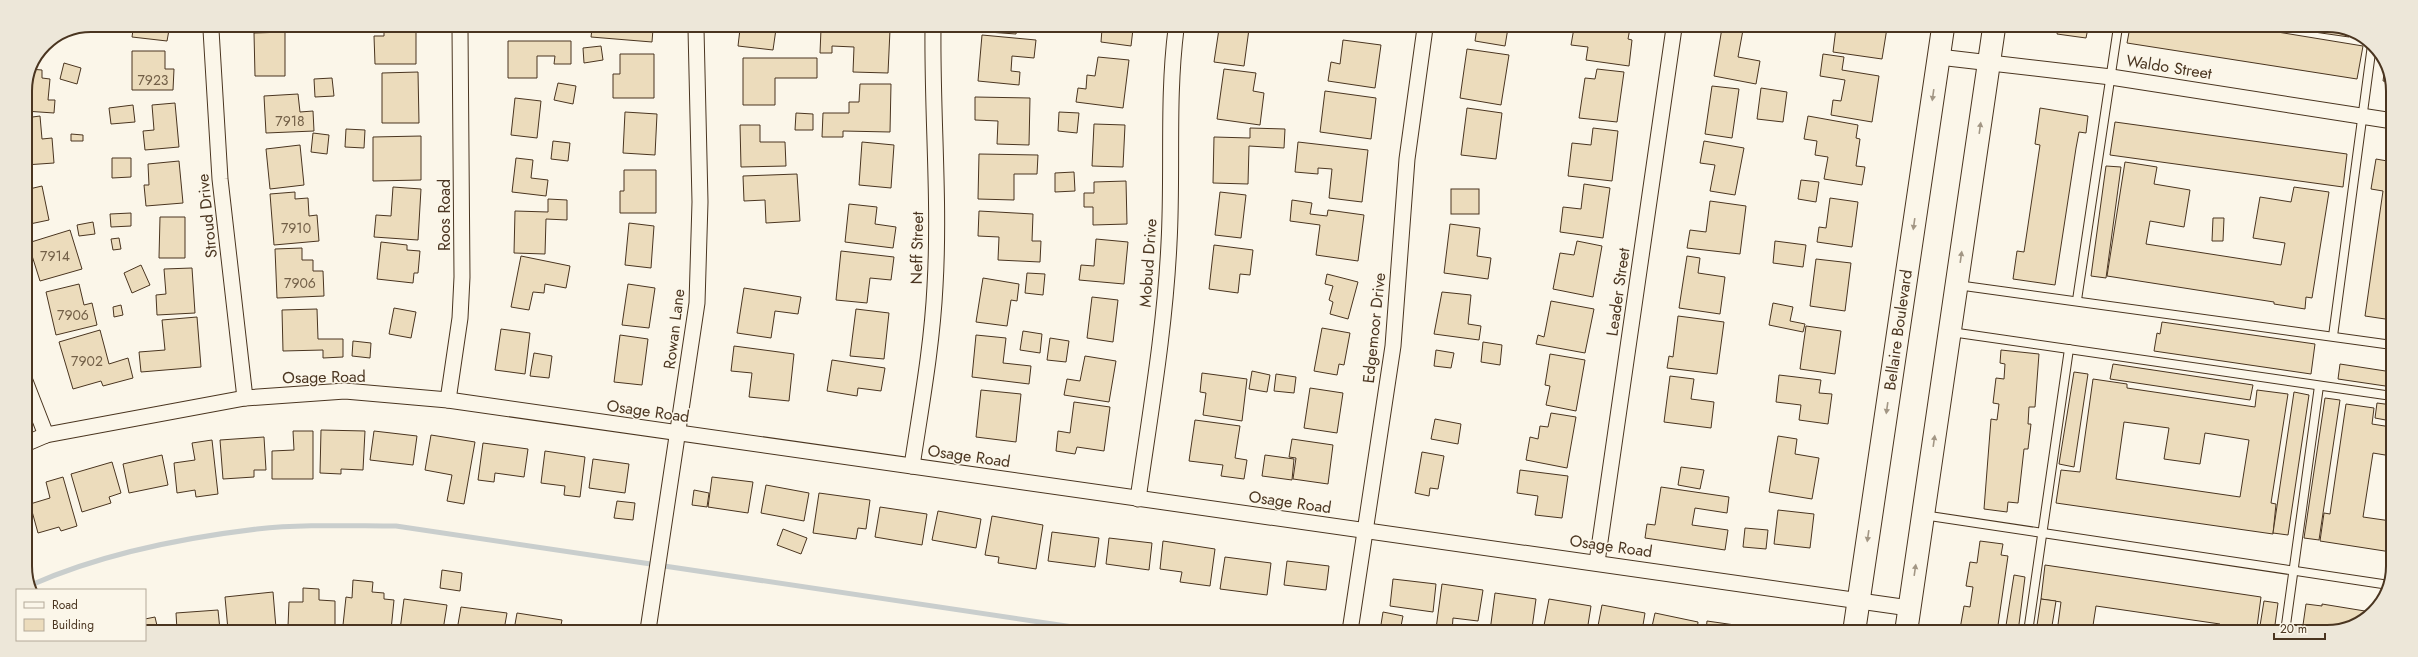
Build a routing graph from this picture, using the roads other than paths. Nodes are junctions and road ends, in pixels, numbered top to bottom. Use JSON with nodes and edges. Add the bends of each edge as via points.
{"nodes":[{"id":1,"x":211,"y":32,"type":"edge"},
{"id":2,"x":460,"y":32,"type":"edge"},
{"id":3,"x":696,"y":32,"type":"edge"},
{"id":4,"x":933,"y":32,"type":"edge"},
{"id":5,"x":1176,"y":32,"type":"edge"},
{"id":6,"x":1424,"y":32,"type":"edge"},
{"id":7,"x":1673,"y":32,"type":"edge"},
{"id":8,"x":1942,"y":32,"type":"edge"},
{"id":9,"x":1993,"y":32,"type":"edge"},
{"id":10,"x":2117,"y":32,"type":"edge"},
{"id":11,"x":2371,"y":52,"type":"edge"},
{"id":12,"x":1939,"y":57,"type":"junction"},
{"id":13,"x":1989,"y":63,"type":"junction"},
{"id":14,"x":2111,"y":77,"type":"junction"},
{"id":15,"x":2362,"y":116,"type":"junction"},
{"id":16,"x":2386,"y":120,"type":"edge"},
{"id":17,"x":1957,"y":285,"type":"junction"},
{"id":18,"x":2078,"y":300,"type":"junction"},
{"id":19,"x":1950,"y":332,"type":"junction"},
{"id":20,"x":2332,"y":336,"type":"junction"},
{"id":21,"x":2386,"y":344,"type":"edge"},
{"id":22,"x":2069,"y":349,"type":"junction"},
{"id":23,"x":2320,"y":386,"type":"junction"},
{"id":24,"x":2386,"y":395,"type":"edge"},
{"id":25,"x":245,"y":398,"type":"junction"},
{"id":26,"x":32,"y":399,"type":"edge"},
{"id":27,"x":448,"y":400,"type":"junction"},
{"id":28,"x":678,"y":433,"type":"junction"},
{"id":29,"x":46,"y":436,"type":"junction"},
{"id":30,"x":32,"y":441,"type":"edge"},
{"id":31,"x":912,"y":466,"type":"junction"},
{"id":32,"x":1138,"y":499,"type":"junction"},
{"id":33,"x":1923,"y":515,"type":"junction"},
{"id":34,"x":1366,"y":531,"type":"junction"},
{"id":35,"x":2042,"y":533,"type":"junction"},
{"id":36,"x":1596,"y":562,"type":"junction"},
{"id":37,"x":2293,"y":570,"type":"junction"},
{"id":38,"x":2383,"y":584,"type":"edge"},
{"id":39,"x":1858,"y":600,"type":"junction"},
{"id":40,"x":1910,"y":608,"type":"junction"},
{"id":41,"x":649,"y":625,"type":"edge"},
{"id":42,"x":1351,"y":625,"type":"edge"},
{"id":43,"x":1855,"y":625,"type":"edge"},
{"id":44,"x":1907,"y":625,"type":"edge"},
{"id":45,"x":2029,"y":625,"type":"edge"},
{"id":46,"x":2285,"y":625,"type":"edge"}],
"edges":[{"from":1,"to":25,"type":"street","name":"Stroud Drive","via":[[220,179]]},
{"from":2,"to":27,"type":"street","name":"Roos Road","via":[[462,277],[460,318]]},
{"from":3,"to":28,"type":"street","name":"Rowan Lane","via":[[700,202],[697,303]]},
{"from":4,"to":31,"type":"street","name":"Neff Street","via":[[937,228],[935,286],[931,344]]},
{"from":5,"to":32,"type":"street","name":"Mobud Drive","via":[[1170,106],[1170,243]]},
{"from":6,"to":34,"type":"street","name":"Edgemoor Drive","via":[[1407,159],[1393,346]]},
{"from":7,"to":36,"type":"street","name":"Leader Street"},
{"from":8,"to":12,"type":"main road","name":"Bellaire Boulevard"},
{"from":9,"to":13,"type":"main road"},
{"from":10,"to":14,"type":"lane"},
{"from":11,"to":15,"type":"lane"},
{"from":12,"to":13,"type":"street","name":"Waldo Street"},
{"from":12,"to":39,"type":"main road","name":"Bellaire Boulevard","one_way":true},
{"from":13,"to":14,"type":"street","name":"Waldo Street"},
{"from":17,"to":13,"type":"main road","one_way":true},
{"from":14,"to":15,"type":"street","name":"Waldo Street"},
{"from":14,"to":18,"type":"lane"},
{"from":15,"to":16,"type":"street","name":"Waldo Street"},
{"from":15,"to":20,"type":"lane"},
{"from":17,"to":18,"type":"lane"},
{"from":17,"to":19,"type":"main road"},
{"from":18,"to":20,"type":"lane"},
{"from":19,"to":22,"type":"lane"},
{"from":33,"to":19,"type":"main road","one_way":true},
{"from":20,"to":21,"type":"lane"},
{"from":22,"to":23,"type":"lane"},
{"from":22,"to":35,"type":"lane"},
{"from":23,"to":24,"type":"lane"},
{"from":23,"to":37,"type":"lane"},
{"from":25,"to":27,"type":"street","name":"Osage Road","via":[[345,391]]},
{"from":25,"to":29,"type":"street","name":"Osage Road"},
{"from":26,"to":29,"type":"street"},
{"from":27,"to":28,"type":"street","name":"Osage Road"},
{"from":28,"to":31,"type":"street","name":"Osage Road"},
{"from":28,"to":41,"type":"street","name":"Rowan Lane"},
{"from":29,"to":30,"type":"street","name":"Osage Road"},
{"from":31,"to":32,"type":"street","name":"Osage Road"},
{"from":32,"to":34,"type":"street","name":"Osage Road"},
{"from":33,"to":35,"type":"lane"},
{"from":40,"to":33,"type":"main road","one_way":true},
{"from":34,"to":36,"type":"street","name":"Osage Road"},
{"from":34,"to":42,"type":"street","name":"Edgemoor Drive"},
{"from":35,"to":37,"type":"lane"},
{"from":35,"to":45,"type":"lane"},
{"from":36,"to":39,"type":"street","name":"Osage Road"},
{"from":37,"to":38,"type":"lane"},
{"from":37,"to":46,"type":"lane"},
{"from":39,"to":40,"type":"street","name":"Osage Road"},
{"from":39,"to":43,"type":"main road","name":"Bellaire Boulevard"},
{"from":40,"to":44,"type":"main road"}]}
